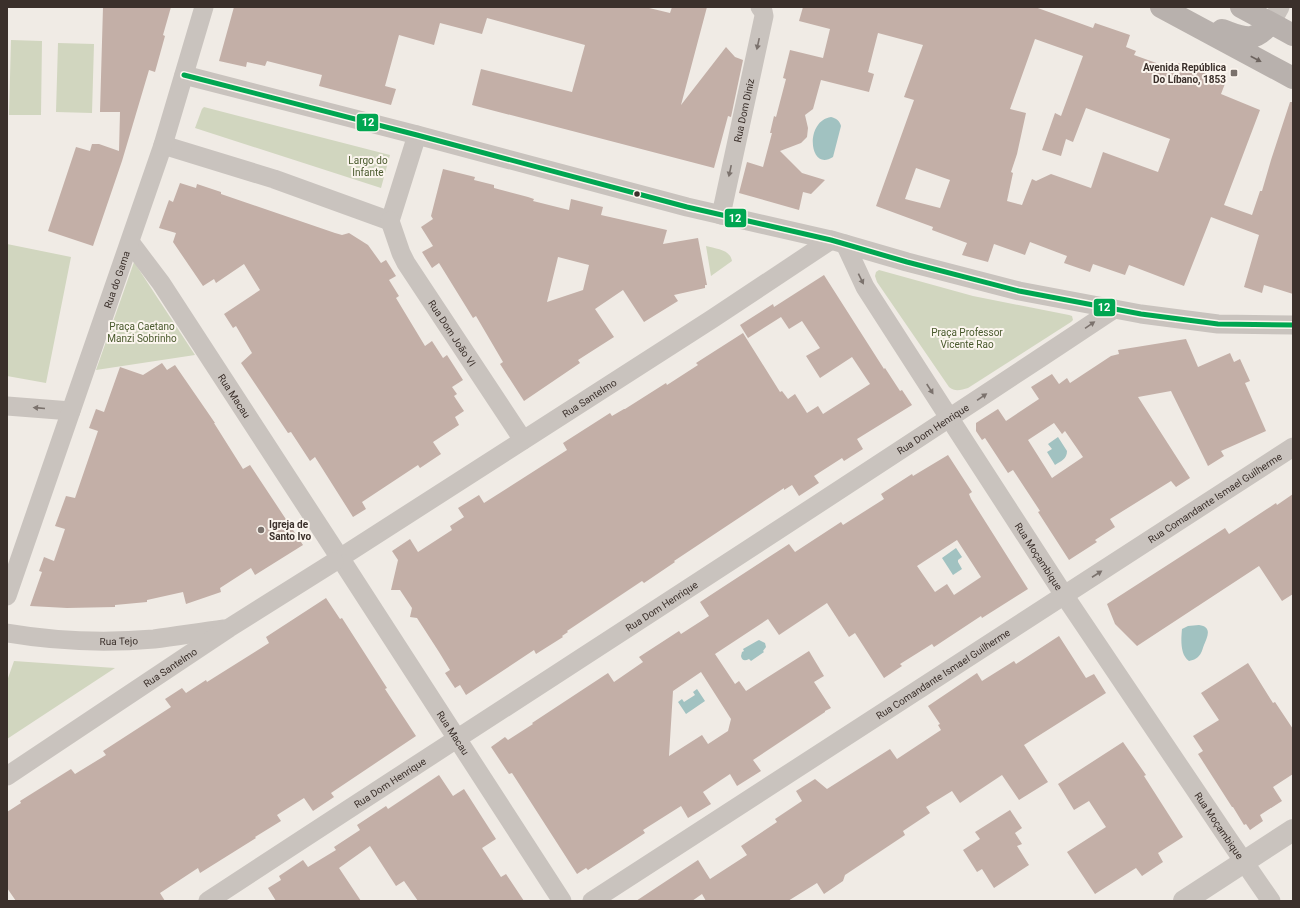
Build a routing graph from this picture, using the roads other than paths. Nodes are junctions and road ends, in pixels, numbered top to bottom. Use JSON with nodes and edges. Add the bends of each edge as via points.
{"nodes":[{"id":1,"x":204,"y":7,"type":"edge"},
{"id":2,"x":760,"y":7,"type":"edge"},
{"id":3,"x":1160,"y":7,"type":"edge"},
{"id":4,"x":1167,"y":7,"type":"edge"},
{"id":5,"x":1241,"y":7,"type":"edge"},
{"id":6,"x":1275,"y":15,"type":"edge"},
{"id":7,"x":1293,"y":35,"type":"edge"},
{"id":8,"x":184,"y":75,"type":"junction"},
{"id":9,"x":1293,"y":78,"type":"edge"},
{"id":10,"x":417,"y":134,"type":"junction"},
{"id":11,"x":163,"y":145,"type":"junction"},
{"id":12,"x":721,"y":215,"type":"junction"},
{"id":13,"x":390,"y":221,"type":"junction"},
{"id":14,"x":130,"y":242,"type":"junction"},
{"id":15,"x":838,"y":242,"type":"junction"},
{"id":16,"x":1114,"y":309,"type":"junction"},
{"id":17,"x":1293,"y":325,"type":"edge"},
{"id":18,"x":7,"y":406,"type":"edge"},
{"id":19,"x":71,"y":411,"type":"junction"},
{"id":20,"x":950,"y":419,"type":"junction"},
{"id":21,"x":523,"y":440,"type":"junction"},
{"id":22,"x":1293,"y":447,"type":"edge"},
{"id":23,"x":340,"y":558,"type":"junction"},
{"id":24,"x":1064,"y":595,"type":"junction"},
{"id":25,"x":7,"y":596,"type":"edge"},
{"id":26,"x":229,"y":628,"type":"junction"},
{"id":27,"x":7,"y":633,"type":"edge"},
{"id":28,"x":456,"y":739,"type":"junction"},
{"id":29,"x":7,"y":776,"type":"edge"},
{"id":30,"x":1293,"y":830,"type":"edge"},
{"id":31,"x":1244,"y":862,"type":"junction"},
{"id":32,"x":208,"y":901,"type":"edge"},
{"id":33,"x":562,"y":901,"type":"edge"},
{"id":34,"x":592,"y":901,"type":"edge"},
{"id":35,"x":1184,"y":901,"type":"edge"},
{"id":36,"x":1271,"y":901,"type":"edge"}],
"edges":[{"from":1,"to":8,"type":"street","name":"Rua do Gama"},
{"from":2,"to":12,"type":"street","name":"Rua Dom Diniz","one_way":true,"via":[[764,16]]},
{"from":3,"to":9,"type":"main road","one_way":true},
{"from":4,"to":6,"type":"main road","via":[[1208,26],[1244,38],[1264,32]]},
{"from":5,"to":6,"type":"main road"},
{"from":6,"to":7,"type":"main road"},
{"from":8,"to":10,"type":"street"},
{"from":8,"to":11,"type":"street","name":"Rua do Gama"},
{"from":10,"to":12,"type":"street"},
{"from":10,"to":13,"type":"street"},
{"from":11,"to":13,"type":"street","via":[[274,179]]},
{"from":11,"to":14,"type":"street","name":"Rua do Gama"},
{"from":12,"to":15,"type":"street"},
{"from":13,"to":21,"type":"street","name":"Rua Dom João VI","via":[[406,263]]},
{"from":14,"to":19,"type":"street","name":"Rua do Gama"},
{"from":14,"to":23,"type":"street","name":"Rua Macau","via":[[161,283]]},
{"from":15,"to":16,"type":"street","via":[[1019,291]]},
{"from":15,"to":20,"type":"street","name":"Rua Moçambique","one_way":true},
{"from":15,"to":21,"type":"street","name":"Rua Santelmo"},
{"from":16,"to":17,"type":"street","via":[[1218,324]]},
{"from":20,"to":16,"type":"street","name":"Rua Dom Henrique","one_way":true},
{"from":19,"to":18,"type":"street","one_way":true},
{"from":19,"to":25,"type":"street","name":"Rua do Gama"},
{"from":20,"to":24,"type":"street","name":"Rua Moçambique"},
{"from":20,"to":28,"type":"street","name":"Rua Dom Henrique"},
{"from":21,"to":23,"type":"street","name":"Rua Santelmo"},
{"from":24,"to":22,"type":"street","name":"Rua Comandante Ismael Guilherme","one_way":true},
{"from":23,"to":26,"type":"street","name":"Rua Santelmo"},
{"from":23,"to":28,"type":"street","name":"Rua Macau"},
{"from":24,"to":31,"type":"street","name":"Rua Moçambique"},
{"from":24,"to":34,"type":"street","name":"Rua Comandante Ismael Guilherme"},
{"from":26,"to":27,"type":"street","name":"Rua Tejo","via":[[154,639],[87,641]]},
{"from":26,"to":29,"type":"street","name":"Rua Santelmo"},
{"from":28,"to":32,"type":"street","name":"Rua Dom Henrique"},
{"from":28,"to":33,"type":"street","name":"Rua Macau"},
{"from":30,"to":31,"type":"street"},
{"from":31,"to":35,"type":"street"},
{"from":31,"to":36,"type":"street","name":"Rua Moçambique"}]}
